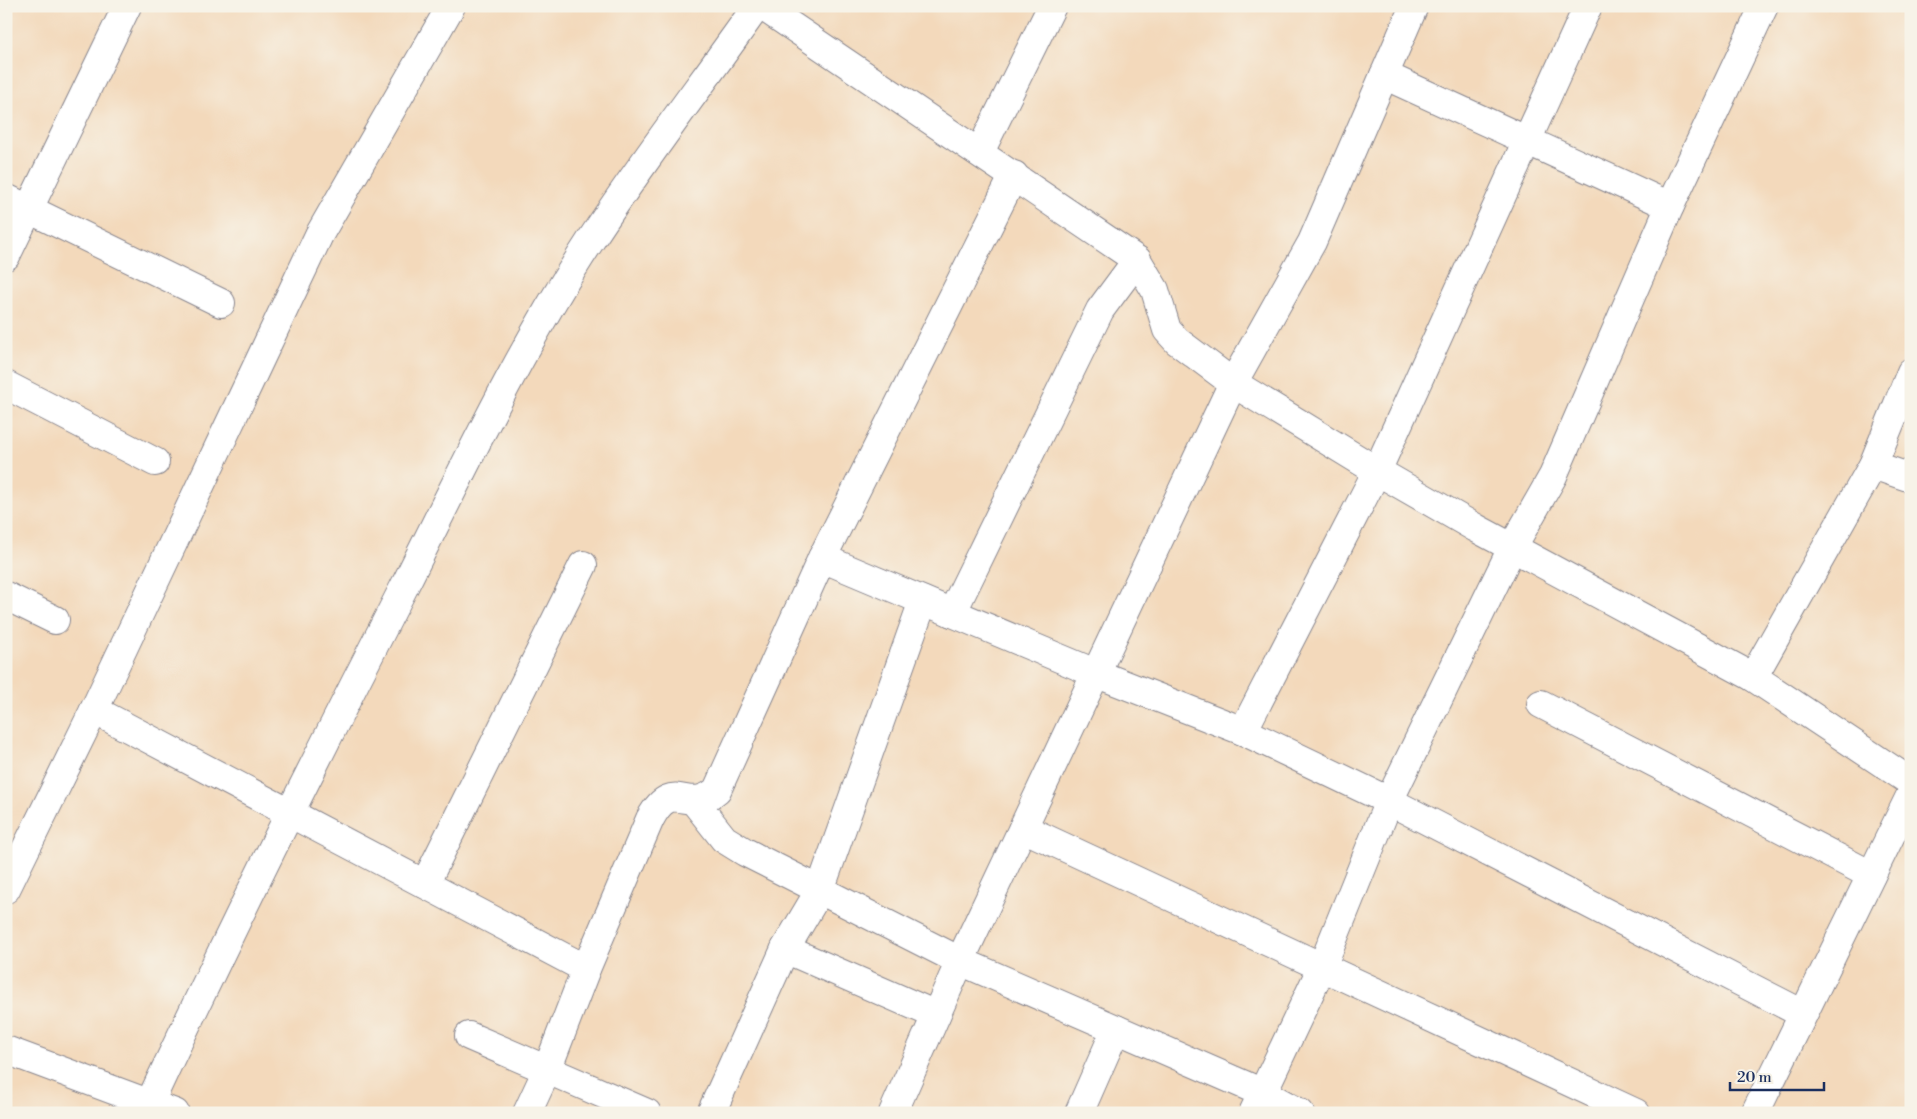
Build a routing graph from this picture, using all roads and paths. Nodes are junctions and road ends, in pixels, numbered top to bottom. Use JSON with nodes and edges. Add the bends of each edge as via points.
{"nodes":[{"id":1,"x":127,"y":6,"type":"edge"},
{"id":2,"x":451,"y":6,"type":"edge"},
{"id":3,"x":757,"y":6,"type":"edge"},
{"id":4,"x":762,"y":6,"type":"edge"},
{"id":5,"x":1052,"y":6,"type":"edge"},
{"id":6,"x":1414,"y":6,"type":"edge"},
{"id":7,"x":1588,"y":6,"type":"edge"},
{"id":8,"x":1764,"y":6,"type":"edge"},
{"id":9,"x":1384,"y":75,"type":"junction"},
{"id":10,"x":1528,"y":140,"type":"junction"},
{"id":11,"x":980,"y":152,"type":"junction"},
{"id":12,"x":1014,"y":175,"type":"junction"},
{"id":13,"x":18,"y":203,"type":"edge"},
{"id":14,"x":1670,"y":206,"type":"junction"},
{"id":15,"x":6,"y":256,"type":"edge"},
{"id":16,"x":1137,"y":260,"type":"junction"},
{"id":17,"x":220,"y":303,"type":"dead end"},
{"id":18,"x":1911,"y":372,"type":"edge"},
{"id":19,"x":1233,"y":383,"type":"junction"},
{"id":20,"x":6,"y":385,"type":"edge"},
{"id":21,"x":155,"y":462,"type":"dead end"},
{"id":22,"x":1873,"y":464,"type":"junction"},
{"id":23,"x":1377,"y":471,"type":"junction"},
{"id":24,"x":1911,"y":478,"type":"edge"},
{"id":25,"x":1512,"y":548,"type":"junction"},
{"id":26,"x":822,"y":558,"type":"junction"},
{"id":27,"x":582,"y":565,"type":"dead end"},
{"id":28,"x":6,"y":596,"type":"edge"},
{"id":29,"x":923,"y":601,"type":"junction"},
{"id":30,"x":952,"y":613,"type":"junction"},
{"id":31,"x":55,"y":620,"type":"dead end"},
{"id":32,"x":1095,"y":673,"type":"junction"},
{"id":33,"x":1752,"y":677,"type":"junction"},
{"id":34,"x":1541,"y":704,"type":"dead end"},
{"id":35,"x":94,"y":710,"type":"junction"},
{"id":36,"x":1243,"y":731,"type":"junction"},
{"id":37,"x":1911,"y":782,"type":"edge"},
{"id":38,"x":1911,"y":794,"type":"edge"},
{"id":39,"x":694,"y":801,"type":"junction"},
{"id":40,"x":1389,"y":801,"type":"junction"},
{"id":41,"x":288,"y":814,"type":"junction"},
{"id":42,"x":1022,"y":828,"type":"junction"},
{"id":43,"x":17,"y":842,"type":"edge"},
{"id":44,"x":1871,"y":875,"type":"junction"},
{"id":45,"x":425,"y":884,"type":"junction"},
{"id":46,"x":6,"y":889,"type":"edge"},
{"id":47,"x":820,"y":890,"type":"junction"},
{"id":48,"x":786,"y":949,"type":"junction"},
{"id":49,"x":960,"y":961,"type":"junction"},
{"id":50,"x":1322,"y":967,"type":"junction"},
{"id":51,"x":586,"y":969,"type":"junction"},
{"id":52,"x":1803,"y":1014,"type":"junction"},
{"id":53,"x":936,"y":1015,"type":"junction"},
{"id":54,"x":1116,"y":1029,"type":"junction"},
{"id":55,"x":469,"y":1036,"type":"dead end"},
{"id":56,"x":6,"y":1050,"type":"edge"},
{"id":57,"x":547,"y":1070,"type":"junction"},
{"id":58,"x":1258,"y":1103,"type":"edge"},
{"id":59,"x":147,"y":1108,"type":"edge"},
{"id":60,"x":1760,"y":1111,"type":"edge"},
{"id":61,"x":175,"y":1113,"type":"edge"},
{"id":62,"x":527,"y":1113,"type":"edge"},
{"id":63,"x":648,"y":1113,"type":"edge"},
{"id":64,"x":711,"y":1113,"type":"edge"},
{"id":65,"x":893,"y":1113,"type":"edge"},
{"id":66,"x":1079,"y":1113,"type":"edge"},
{"id":67,"x":1300,"y":1113,"type":"edge"},
{"id":68,"x":1636,"y":1113,"type":"edge"}],
"edges":[{"from":1,"to":13,"type":"street"},
{"from":2,"to":35,"type":"street","via":[[319,235]]},
{"from":3,"to":41,"type":"street","via":[[590,240],[541,324],[492,413]]},
{"from":4,"to":11,"type":"street"},
{"from":5,"to":11,"type":"street"},
{"from":6,"to":9,"type":"street"},
{"from":7,"to":10,"type":"street"},
{"from":8,"to":14,"type":"street"},
{"from":9,"to":10,"type":"street"},
{"from":9,"to":19,"type":"street","via":[[1312,242]]},
{"from":10,"to":14,"type":"street"},
{"from":10,"to":23,"type":"street"},
{"from":11,"to":12,"type":"street"},
{"from":12,"to":16,"type":"street"},
{"from":12,"to":26,"type":"street"},
{"from":13,"to":15,"type":"street"},
{"from":13,"to":17,"type":"street"},
{"from":14,"to":25,"type":"street","via":[[1553,476]]},
{"from":16,"to":19,"type":"street","via":[[1155,290],[1167,330]]},
{"from":16,"to":30,"type":"street","via":[[1100,310]]},
{"from":18,"to":22,"type":"street"},
{"from":19,"to":23,"type":"street"},
{"from":19,"to":32,"type":"street"},
{"from":20,"to":21,"type":"street"},
{"from":22,"to":24,"type":"street"},
{"from":22,"to":33,"type":"street"},
{"from":23,"to":25,"type":"street"},
{"from":23,"to":36,"type":"street"},
{"from":25,"to":33,"type":"street"},
{"from":25,"to":40,"type":"street"},
{"from":26,"to":29,"type":"street"},
{"from":26,"to":39,"type":"street","via":[[717,790],[707,798]]},
{"from":27,"to":45,"type":"street"},
{"from":28,"to":31,"type":"street"},
{"from":29,"to":30,"type":"street"},
{"from":29,"to":47,"type":"street"},
{"from":30,"to":32,"type":"street"},
{"from":32,"to":36,"type":"street"},
{"from":32,"to":42,"type":"street"},
{"from":33,"to":37,"type":"street"},
{"from":34,"to":44,"type":"street"},
{"from":35,"to":41,"type":"street"},
{"from":35,"to":43,"type":"street"},
{"from":36,"to":40,"type":"street"},
{"from":38,"to":44,"type":"street"},
{"from":39,"to":47,"type":"street","via":[[724,839]]},
{"from":39,"to":51,"type":"street","via":[[674,796],[659,803]]},
{"from":40,"to":50,"type":"street"},
{"from":40,"to":52,"type":"street"},
{"from":41,"to":45,"type":"street"},
{"from":41,"to":59,"type":"street","via":[[193,1006]]},
{"from":42,"to":49,"type":"street"},
{"from":42,"to":50,"type":"street"},
{"from":43,"to":46,"type":"street"},
{"from":44,"to":52,"type":"street"},
{"from":45,"to":51,"type":"street"},
{"from":47,"to":48,"type":"street"},
{"from":47,"to":49,"type":"street"},
{"from":48,"to":53,"type":"street"},
{"from":48,"to":64,"type":"street"},
{"from":49,"to":53,"type":"street"},
{"from":49,"to":54,"type":"street"},
{"from":50,"to":58,"type":"street"},
{"from":50,"to":68,"type":"street"},
{"from":51,"to":57,"type":"street"},
{"from":52,"to":60,"type":"street"},
{"from":53,"to":65,"type":"street"},
{"from":54,"to":58,"type":"street"},
{"from":54,"to":66,"type":"street"},
{"from":55,"to":57,"type":"street"},
{"from":56,"to":59,"type":"street"},
{"from":57,"to":62,"type":"street"},
{"from":57,"to":63,"type":"street"},
{"from":58,"to":67,"type":"street"},
{"from":59,"to":61,"type":"street"}]}
